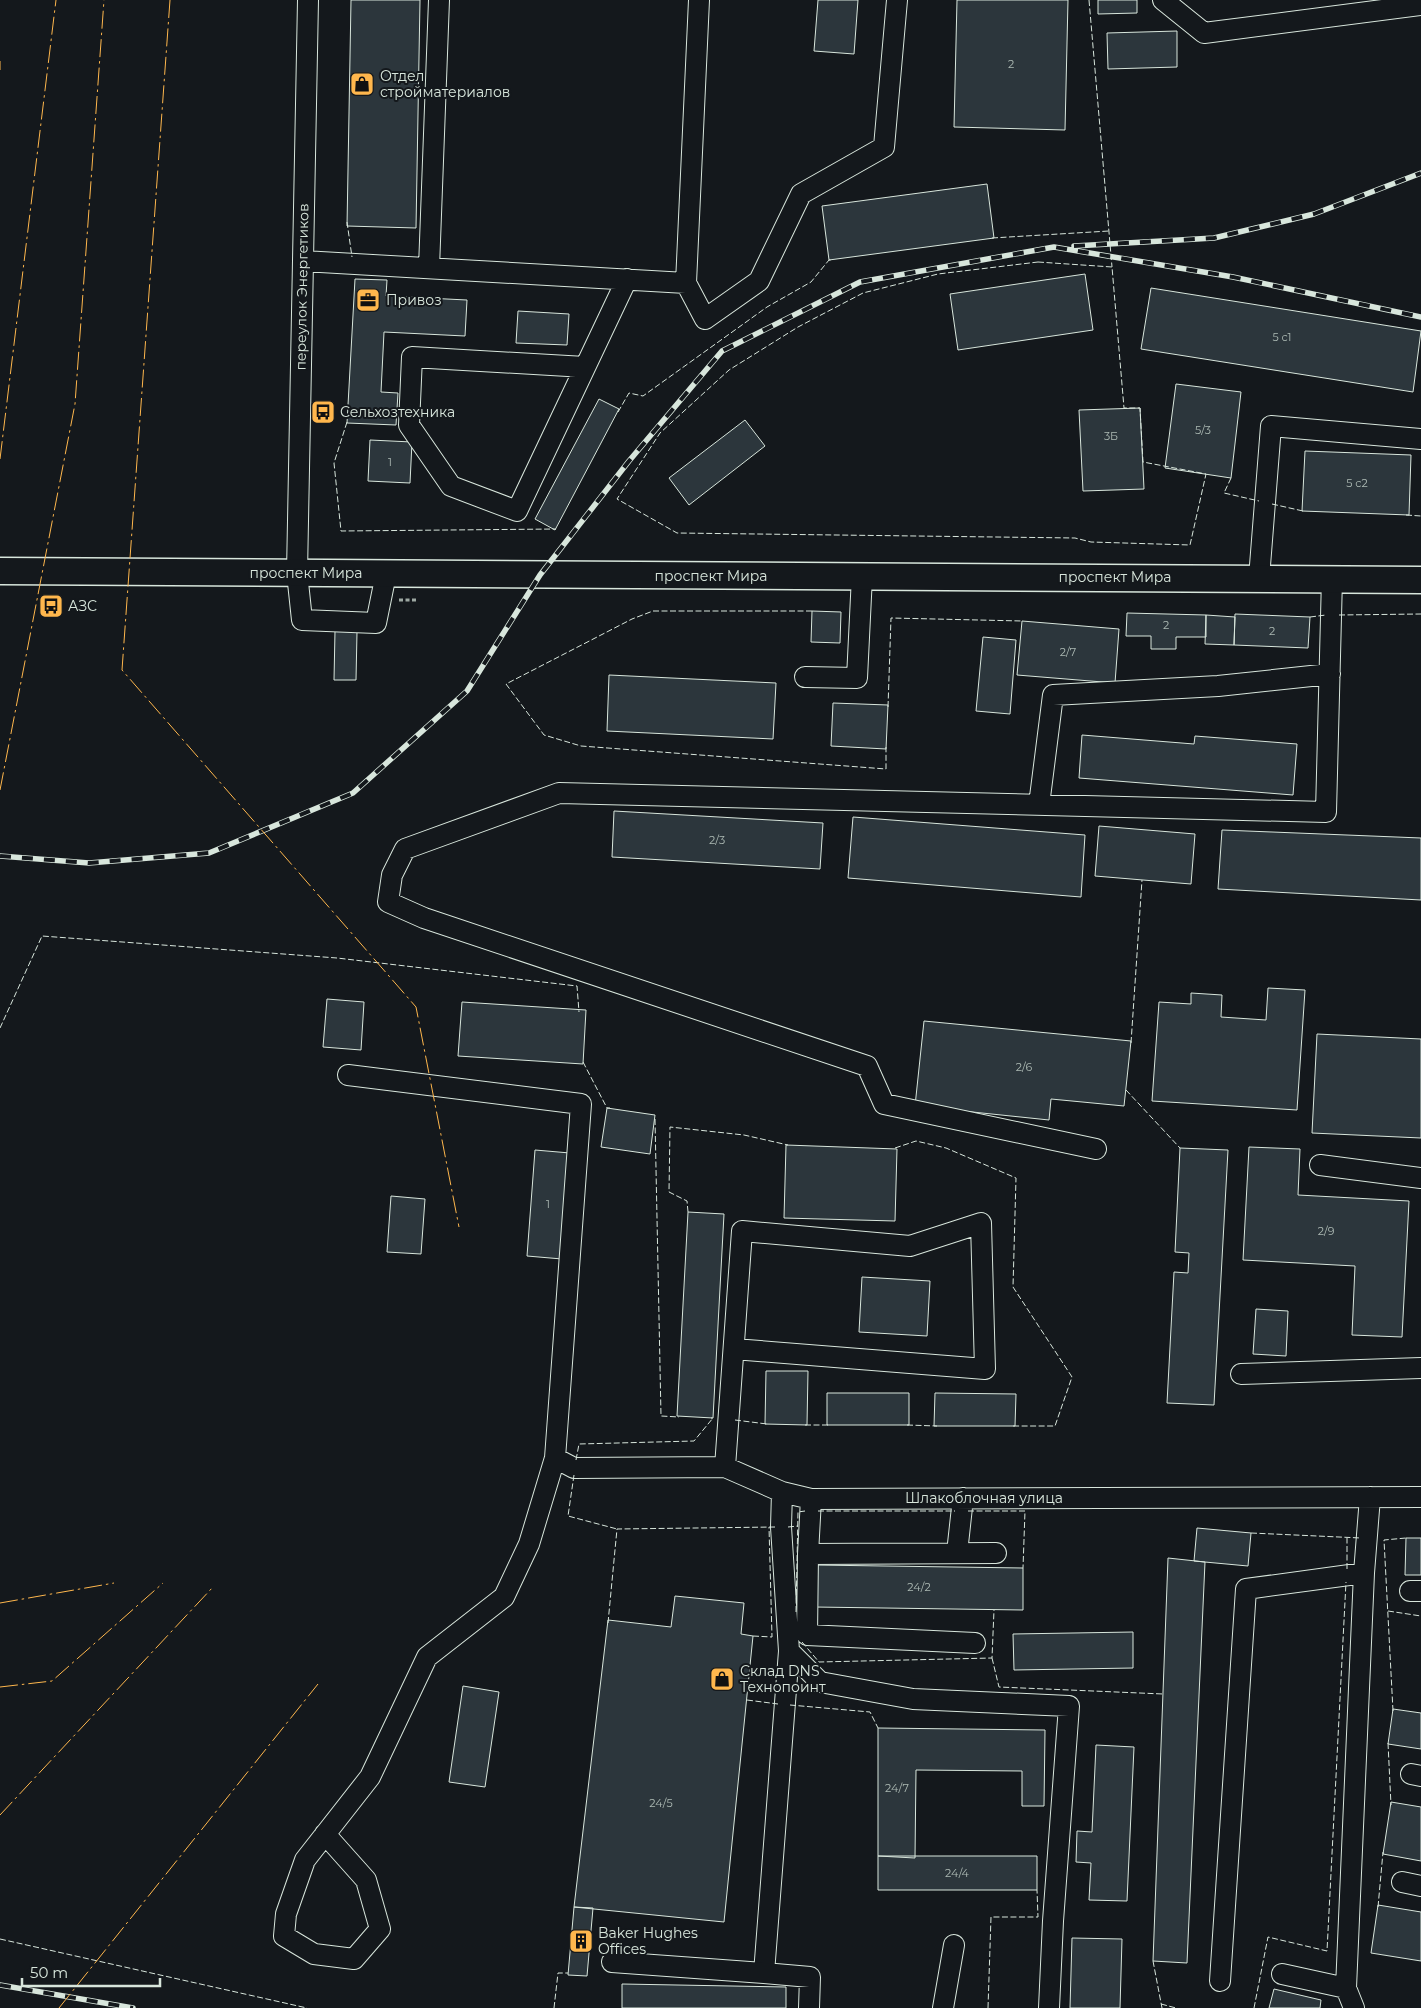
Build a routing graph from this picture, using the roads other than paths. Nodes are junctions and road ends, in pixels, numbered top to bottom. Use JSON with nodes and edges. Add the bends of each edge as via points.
{"nodes":[{"id":1,"x":308,"y":0,"type":"edge"},
{"id":2,"x":440,"y":0,"type":"edge"},
{"id":3,"x":699,"y":0,"type":"edge"},
{"id":4,"x":897,"y":0,"type":"edge"},
{"id":5,"x":1163,"y":0,"type":"edge"},
{"id":6,"x":1421,"y":5,"type":"edge"},
{"id":7,"x":303,"y":261,"type":"junction"},
{"id":8,"x":429,"y":268,"type":"junction"},
{"id":9,"x":627,"y":279,"type":"junction"},
{"id":10,"x":686,"y":283,"type":"junction"},
{"id":11,"x":585,"y":367,"type":"junction"},
{"id":12,"x":1421,"y":439,"type":"edge"},
{"id":13,"x":0,"y":571,"type":"edge"},
{"id":14,"x":297,"y":573,"type":"junction"},
{"id":15,"x":386,"y":574,"type":"junction"},
{"id":16,"x":862,"y":576,"type":"junction"},
{"id":17,"x":1259,"y":578,"type":"junction"},
{"id":18,"x":1332,"y":578,"type":"junction"},
{"id":19,"x":1421,"y":580,"type":"edge"},
{"id":20,"x":1330,"y":674,"type":"junction"},
{"id":21,"x":804,"y":678,"type":"dead end"},
{"id":22,"x":1039,"y":805,"type":"junction"},
{"id":23,"x":348,"y":1075,"type":"dead end"},
{"id":24,"x":1096,"y":1149,"type":"dead end"},
{"id":25,"x":1320,"y":1165,"type":"dead end"},
{"id":26,"x":1421,"y":1178,"type":"edge"},
{"id":27,"x":734,"y":1349,"type":"junction"},
{"id":28,"x":1421,"y":1368,"type":"edge"},
{"id":29,"x":1241,"y":1374,"type":"dead end"},
{"id":30,"x":555,"y":1458,"type":"junction"},
{"id":31,"x":725,"y":1467,"type":"junction"},
{"id":32,"x":782,"y":1492,"type":"junction"},
{"id":33,"x":1370,"y":1497,"type":"junction"},
{"id":34,"x":1421,"y":1497,"type":"edge"},
{"id":35,"x":963,"y":1498,"type":"junction"},
{"id":36,"x":811,"y":1499,"type":"junction"},
{"id":37,"x":996,"y":1553,"type":"dead end"},
{"id":38,"x":808,"y":1554,"type":"junction"},
{"id":39,"x":957,"y":1554,"type":"junction"},
{"id":40,"x":1364,"y":1573,"type":"junction"},
{"id":41,"x":975,"y":1643,"type":"dead end"},
{"id":42,"x":789,"y":1651,"type":"junction"},
{"id":43,"x":325,"y":1834,"type":"junction"},
{"id":44,"x":954,"y":1945,"type":"dead end"},
{"id":45,"x":612,"y":1962,"type":"dead end"},
{"id":46,"x":764,"y":1973,"type":"junction"},
{"id":47,"x":1282,"y":1974,"type":"dead end"},
{"id":48,"x":1220,"y":1981,"type":"dead end"},
{"id":49,"x":1346,"y":1988,"type":"junction"},
{"id":50,"x":809,"y":2008,"type":"edge"},
{"id":51,"x":943,"y":2008,"type":"edge"},
{"id":52,"x":1048,"y":2008,"type":"edge"},
{"id":53,"x":1354,"y":2008,"type":"edge"}],
"edges":[{"from":1,"to":7,"type":"street","name":"переулок Энергетиков"},
{"from":2,"to":8,"type":"street"},
{"from":3,"to":10,"type":"street"},
{"from":4,"to":10,"type":"street","via":[[884,147],[801,194],[759,281],[705,319]]},
{"from":5,"to":6,"type":"street","via":[[1204,33]]},
{"from":7,"to":8,"type":"street"},
{"from":7,"to":14,"type":"street","name":"переулок Энергетиков"},
{"from":8,"to":9,"type":"street"},
{"from":9,"to":10,"type":"street"},
{"from":9,"to":11,"type":"street"},
{"from":11,"to":11,"type":"street","via":[[412,357],[409,425],[451,486],[517,511]]},
{"from":12,"to":17,"type":"street","via":[[1271,426]]},
{"from":13,"to":14,"type":"main road","name":"проспект Мира"},
{"from":14,"to":15,"type":"main road","name":"проспект Мира"},
{"from":14,"to":15,"type":"street","name":"переулок Энергетиков","via":[[302,620],[376,623]]},
{"from":15,"to":16,"type":"main road","name":"проспект Мира"},
{"from":16,"to":17,"type":"main road","name":"проспект Мира"},
{"from":16,"to":21,"type":"street","via":[[857,678]]},
{"from":17,"to":18,"type":"main road","name":"проспект Мира"},
{"from":18,"to":19,"type":"main road","name":"проспект Мира"},
{"from":18,"to":20,"type":"street"},
{"from":20,"to":22,"type":"street","via":[[1218,686],[1053,695]]},
{"from":20,"to":22,"type":"street","via":[[1326,812]]},
{"from":22,"to":24,"type":"street","via":[[559,793],[404,849],[392,875],[388,902],[424,918],[867,1066],[884,1104]]},
{"from":23,"to":30,"type":"street","via":[[581,1104]]},
{"from":25,"to":26,"type":"street"},
{"from":27,"to":27,"type":"street","via":[[742,1231],[910,1246],[980,1223],[985,1369]]},
{"from":27,"to":31,"type":"street"},
{"from":28,"to":29,"type":"street"},
{"from":30,"to":31,"type":"street","name":"Шлакоблочная улица","via":[[574,1468]]},
{"from":30,"to":43,"type":"street","via":[[529,1544],[504,1597],[428,1657],[370,1777]]},
{"from":31,"to":32,"type":"street","name":"Шлакоблочная улица"},
{"from":32,"to":36,"type":"street","name":"Шлакоблочная улица"},
{"from":32,"to":42,"type":"street","via":[[781,1527]]},
{"from":33,"to":34,"type":"street","name":"Шлакоблочная улица"},
{"from":33,"to":35,"type":"street","name":"Шлакоблочная улица"},
{"from":33,"to":40,"type":"street"},
{"from":35,"to":36,"type":"street","name":"Шлакоблочная улица"},
{"from":35,"to":39,"type":"street"},
{"from":36,"to":38,"type":"street"},
{"from":37,"to":39,"type":"street"},
{"from":38,"to":39,"type":"street"},
{"from":38,"to":41,"type":"street","via":[[807,1635]]},
{"from":40,"to":48,"type":"street","via":[[1246,1589]]},
{"from":40,"to":49,"type":"street"},
{"from":42,"to":46,"type":"street"},
{"from":42,"to":52,"type":"street","via":[[820,1682],[913,1699],[1070,1706]]},
{"from":43,"to":43,"type":"street","via":[[366,1880],[380,1929],[354,1959],[314,1954],[284,1936],[286,1914],[305,1860]]},
{"from":44,"to":51,"type":"street"},
{"from":45,"to":46,"type":"street"},
{"from":46,"to":50,"type":"street","via":[[810,1978]]},
{"from":47,"to":49,"type":"street"},
{"from":49,"to":53,"type":"street"}]}
